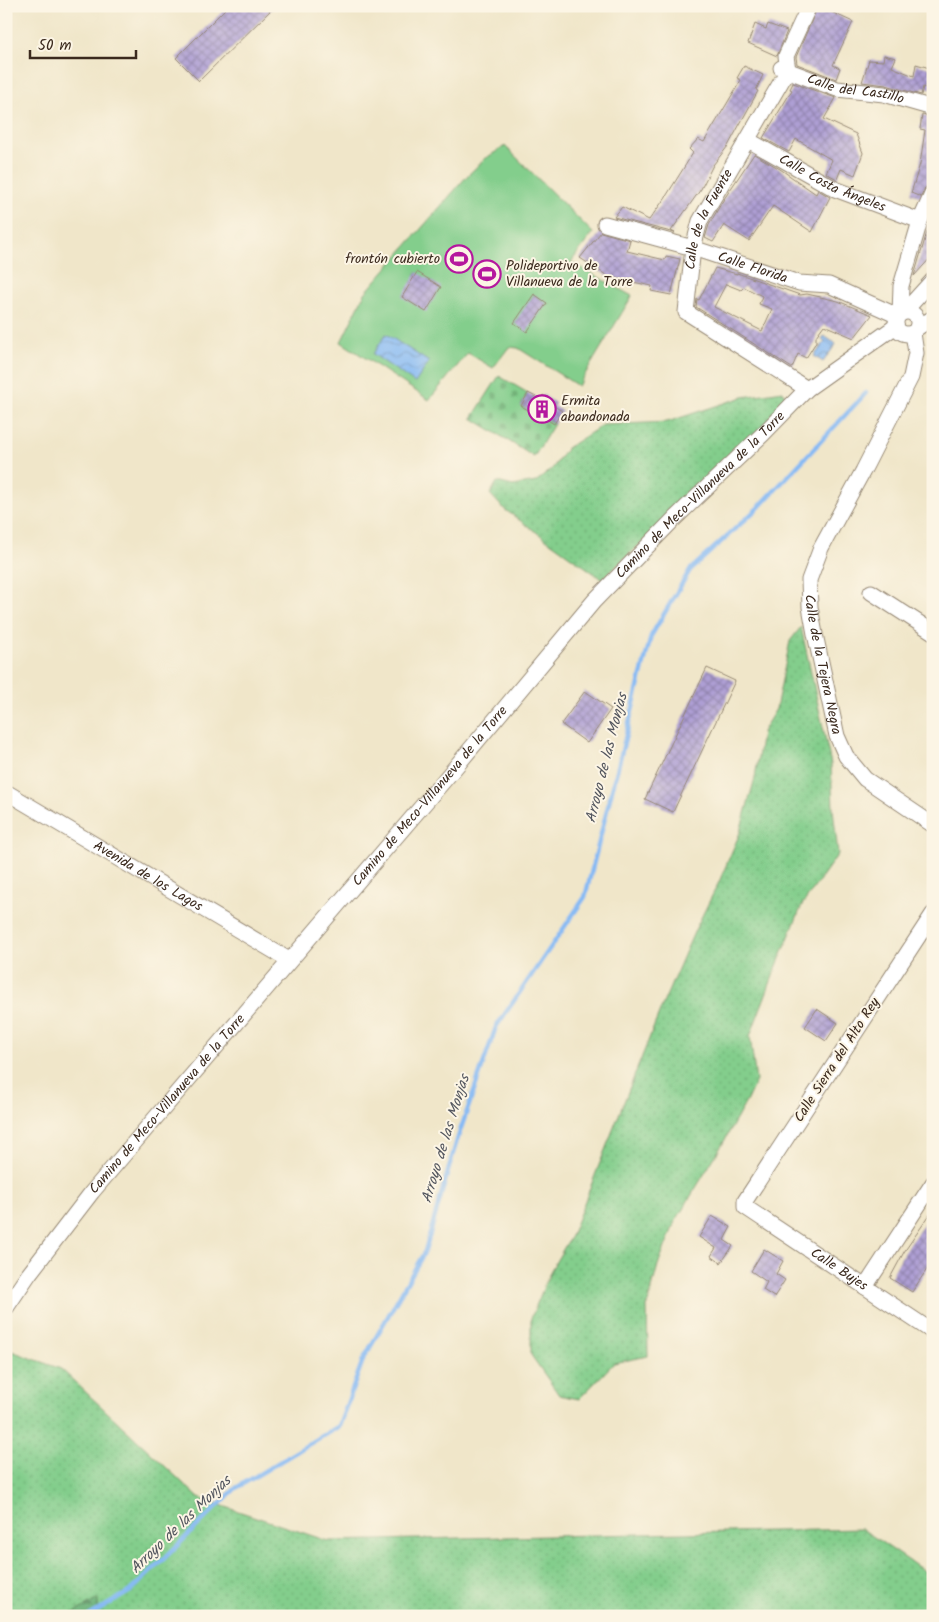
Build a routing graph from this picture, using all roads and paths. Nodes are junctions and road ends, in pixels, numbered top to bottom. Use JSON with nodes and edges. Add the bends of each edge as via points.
{"nodes":[{"id":1,"x":809,"y":6,"type":"edge"},
{"id":2,"x":784,"y":69,"type":"junction"},
{"id":3,"x":933,"y":108,"type":"edge"},
{"id":4,"x":748,"y":140,"type":"junction"},
{"id":5,"x":933,"y":192,"type":"edge"},
{"id":6,"x":920,"y":221,"type":"junction"},
{"id":7,"x":604,"y":224,"type":"dead end"},
{"id":8,"x":693,"y":248,"type":"junction"},
{"id":9,"x":933,"y":280,"type":"edge"},
{"id":10,"x":900,"y":317,"type":"junction"},
{"id":11,"x":933,"y":318,"type":"edge"},
{"id":12,"x":915,"y":330,"type":"junction"},
{"id":13,"x":807,"y":389,"type":"junction"},
{"id":14,"x":871,"y":592,"type":"dead end"},
{"id":15,"x":933,"y":632,"type":"edge"},
{"id":16,"x":6,"y":792,"type":"edge"},
{"id":17,"x":933,"y":825,"type":"edge"},
{"id":18,"x":933,"y":914,"type":"edge"},
{"id":19,"x":289,"y":960,"type":"junction"},
{"id":20,"x":933,"y":1183,"type":"edge"},
{"id":21,"x":745,"y":1207,"type":"joint"},
{"id":22,"x":864,"y":1287,"type":"junction"},
{"id":23,"x":6,"y":1308,"type":"edge"},
{"id":24,"x":933,"y":1332,"type":"edge"}],
"edges":[{"from":1,"to":2,"type":"street","name":"Calle de la Fuente","via":[[786,56]]},
{"from":2,"to":3,"type":"street","name":"Calle del Castillo","via":[[837,89],[884,94]]},
{"from":2,"to":4,"type":"street","name":"Calle de la Fuente"},
{"from":4,"to":6,"type":"street","name":"Calle Costa Ángeles","via":[[835,190]]},
{"from":4,"to":8,"type":"street","name":"Calle de la Fuente","via":[[700,221]]},
{"from":5,"to":6,"type":"street"},
{"from":6,"to":10,"type":"street","via":[[901,286]]},
{"from":7,"to":8,"type":"street","name":"Calle Florida"},
{"from":8,"to":10,"type":"street","name":"Calle Florida","via":[[799,283],[830,285]]},
{"from":8,"to":13,"type":"street","name":"Calle de la Fuente","via":[[686,312]]},
{"from":9,"to":10,"type":"street","name":"Camino de Meco-Villanueva de la Torre"},
{"from":10,"to":12,"type":"street","name":"Calle Florida","via":[[899,332],[909,335]]},
{"from":10,"to":13,"type":"street","name":"Camino de Meco-Villanueva de la Torre"},
{"from":11,"to":12,"type":"street"},
{"from":12,"to":17,"type":"street","name":"Calle de la Tejera Negra","via":[[916,353],[911,377],[821,548],[809,580],[810,607],[837,736],[846,756],[865,779]]},
{"from":13,"to":19,"type":"street","name":"Camino de Meco-Villanueva de la Torre","via":[[594,601]]},
{"from":14,"to":15,"type":"street"},
{"from":16,"to":19,"type":"street","name":"Avenida de los Lagos"},
{"from":18,"to":21,"type":"street","name":"Calle Sierra del Alto Rey","via":[[748,1195]]},
{"from":19,"to":23,"type":"street","name":"Camino de Meco-Villanueva de la Torre","via":[[92,1192]]},
{"from":20,"to":22,"type":"street"},
{"from":21,"to":22,"type":"street","name":"Calle Bujes"},
{"from":22,"to":24,"type":"street","name":"Calle Bujes"}]}
